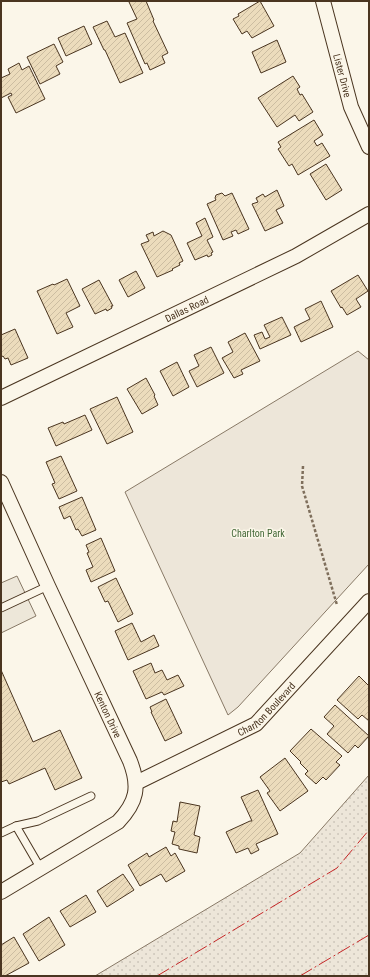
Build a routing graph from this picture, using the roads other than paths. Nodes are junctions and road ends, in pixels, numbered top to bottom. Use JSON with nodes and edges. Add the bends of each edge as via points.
{"nodes":[{"id":1,"x":323,"y":1,"type":"edge"},
{"id":2,"x":369,"y":147,"type":"edge"},
{"id":3,"x":369,"y":214,"type":"edge"},
{"id":4,"x":1,"y":398,"type":"edge"},
{"id":5,"x":1,"y":482,"type":"edge"},
{"id":6,"x":48,"y":586,"type":"junction"},
{"id":7,"x":369,"y":601,"type":"edge"},
{"id":8,"x":1,"y":608,"type":"edge"},
{"id":9,"x":136,"y":783,"type":"junction"},
{"id":10,"x":91,"y":796,"type":"dead end"},
{"id":11,"x":16,"y":826,"type":"junction"},
{"id":12,"x":1,"y":833,"type":"edge"},
{"id":13,"x":41,"y":869,"type":"junction"},
{"id":14,"x":1,"y":892,"type":"edge"}],
"edges":[{"from":1,"to":2,"type":"street","name":"Lister Drive","via":[[351,107]]},
{"from":3,"to":4,"type":"street","name":"Dallas Road","via":[[296,256]]},
{"from":5,"to":6,"type":"street","name":"Kenton Drive"},
{"from":6,"to":8,"type":"lane"},
{"from":6,"to":9,"type":"street","name":"Kenton Drive","via":[[135,772]]},
{"from":7,"to":9,"type":"street","name":"Charlton Boulevard","via":[[256,724]]},
{"from":9,"to":13,"type":"street","name":"Kenton Drive","via":[[135,798],[128,812],[118,822]]},
{"from":10,"to":11,"type":"lane","via":[[38,821]]},
{"from":11,"to":12,"type":"lane"},
{"from":11,"to":13,"type":"lane"},
{"from":13,"to":14,"type":"street","name":"Kenton Drive"}]}
